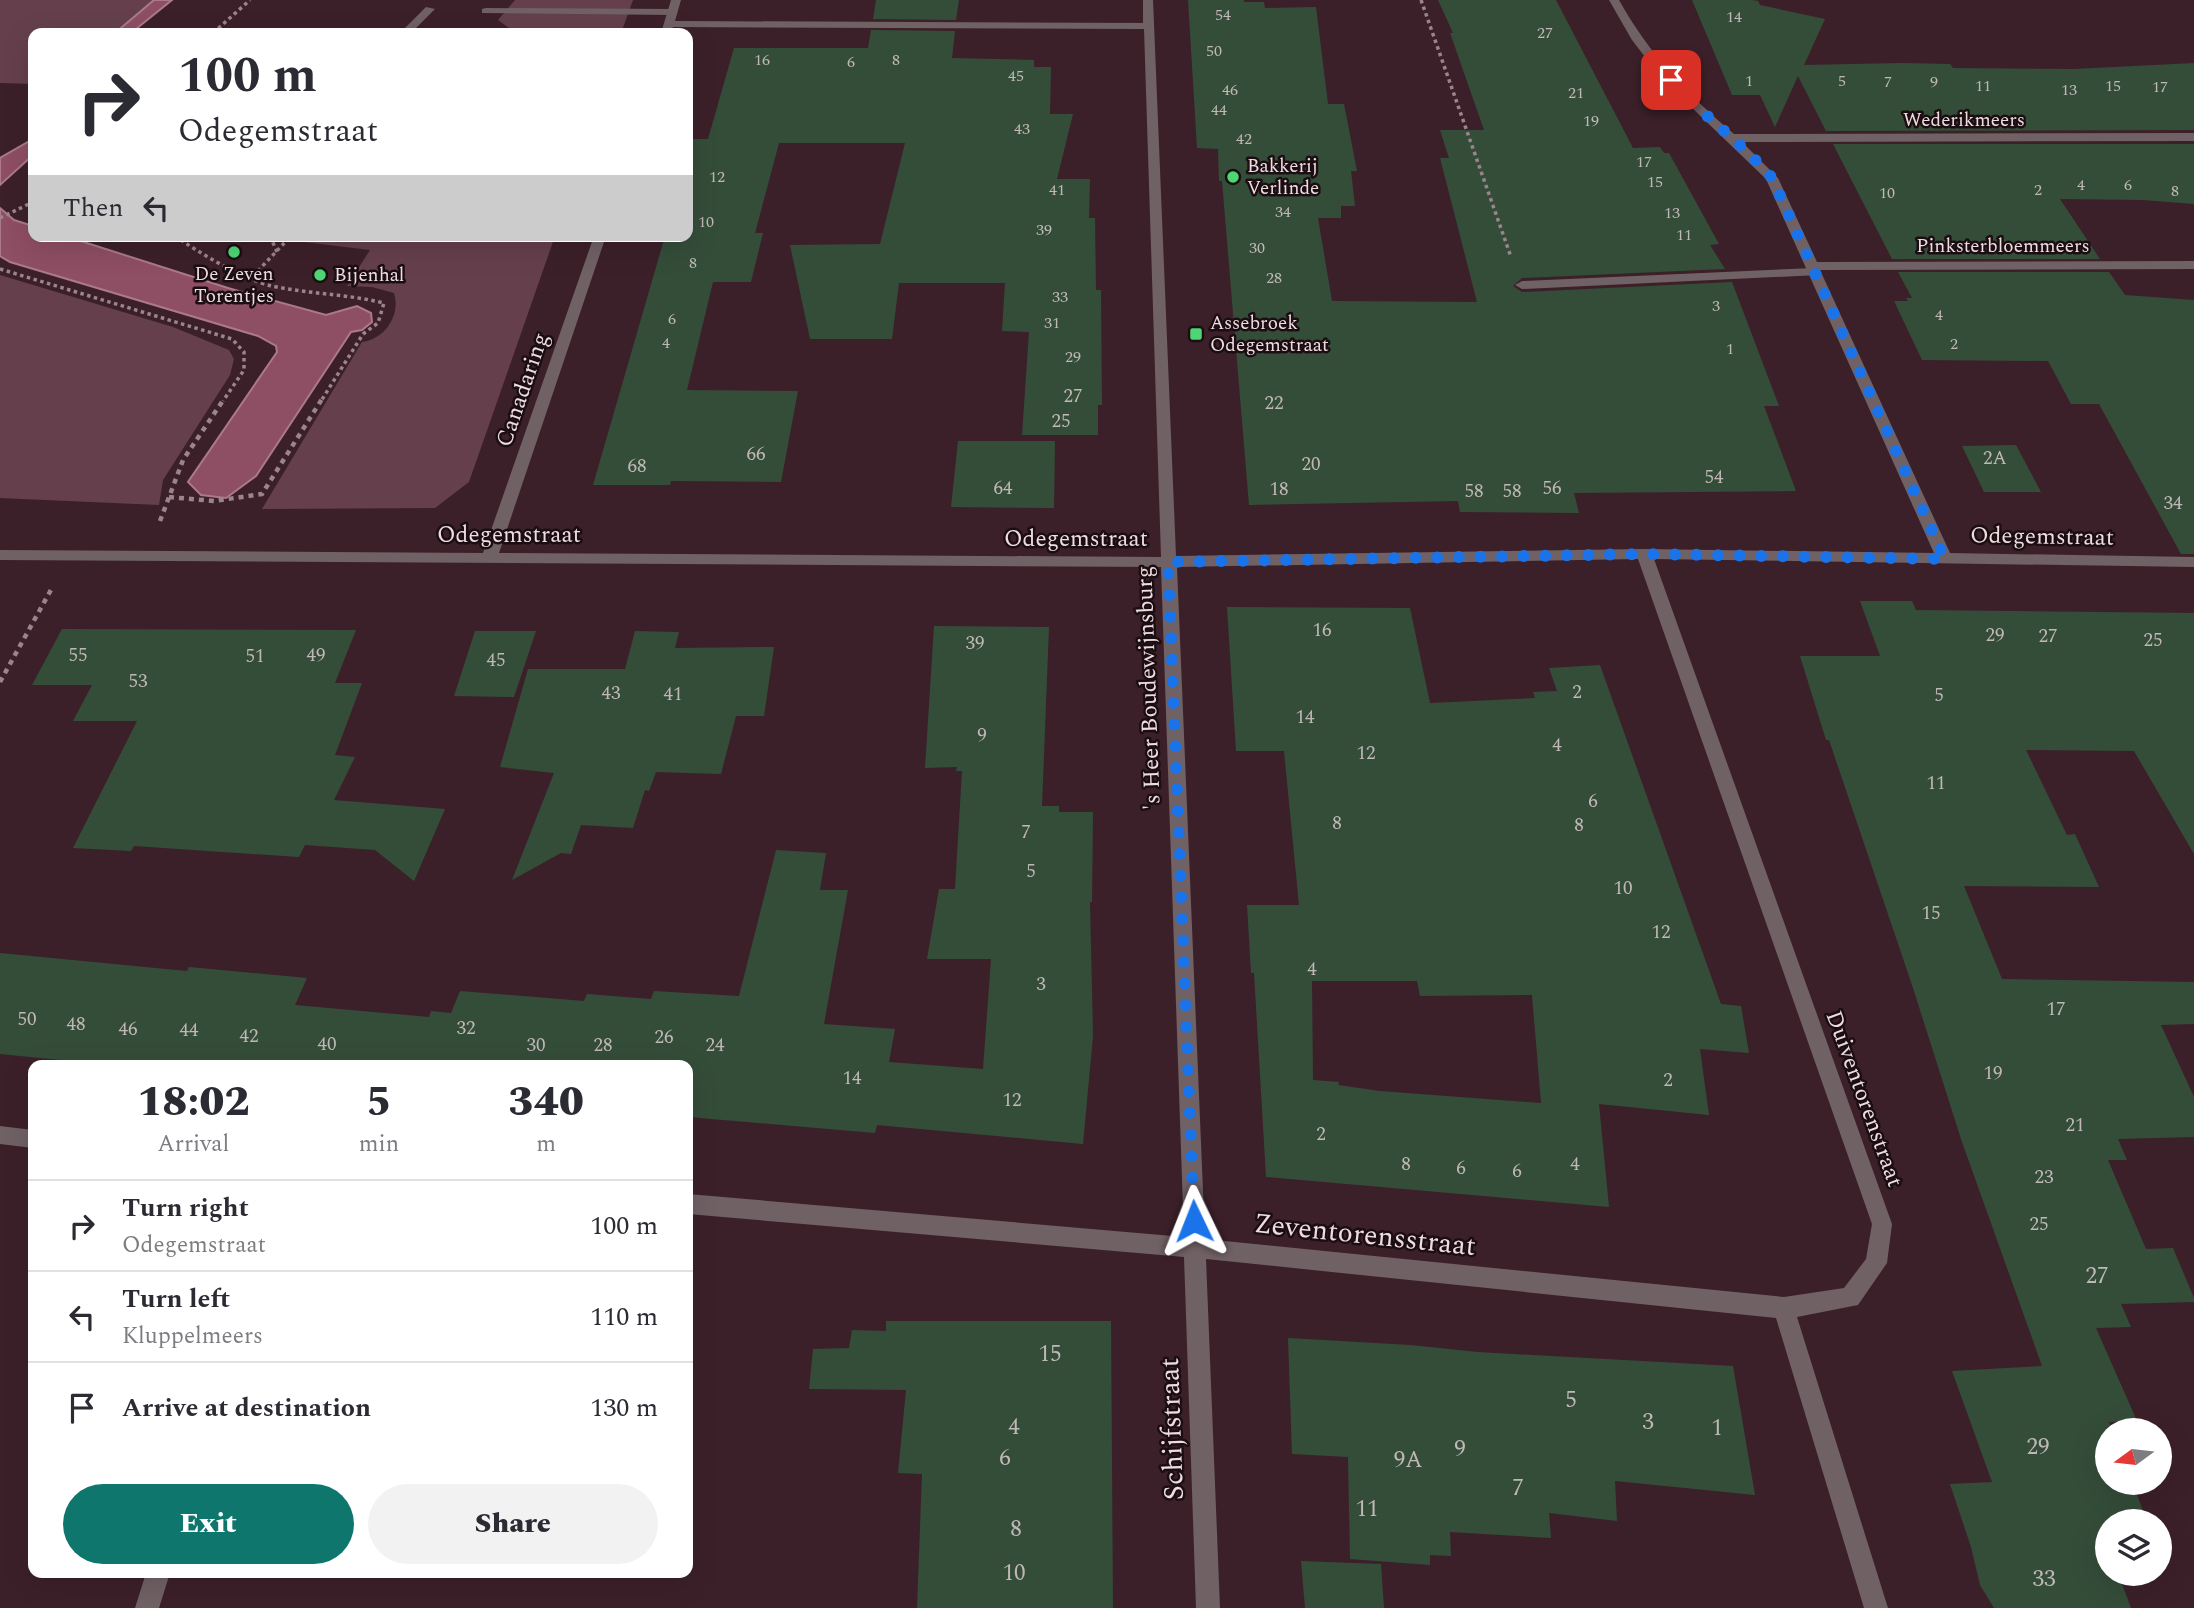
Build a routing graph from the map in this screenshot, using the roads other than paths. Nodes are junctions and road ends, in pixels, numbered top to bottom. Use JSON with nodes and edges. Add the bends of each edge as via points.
{"nodes":[{"id":1,"x":676,"y":0,"type":"edge"},
{"id":2,"x":1148,"y":0,"type":"edge"},
{"id":3,"x":1615,"y":0,"type":"edge"},
{"id":4,"x":430,"y":9,"type":"dead end"},
{"id":5,"x":486,"y":11,"type":"dead end"},
{"id":6,"x":669,"y":23,"type":"edge"},
{"id":7,"x":1149,"y":26,"type":"junction"},
{"id":8,"x":410,"y":28,"type":"edge"},
{"id":9,"x":2194,"y":137,"type":"edge"},
{"id":10,"x":1733,"y":138,"type":"junction"},
{"id":11,"x":598,"y":242,"type":"edge"},
{"id":12,"x":2194,"y":265,"type":"edge"},
{"id":13,"x":1813,"y":269,"type":"junction"},
{"id":14,"x":1522,"y":285,"type":"road end"},
{"id":15,"x":1644,"y":554,"type":"junction"},
{"id":16,"x":0,"y":555,"type":"edge"},
{"id":17,"x":489,"y":558,"type":"junction"},
{"id":18,"x":1945,"y":559,"type":"junction"},
{"id":19,"x":1168,"y":562,"type":"junction"},
{"id":20,"x":2194,"y":562,"type":"edge"},
{"id":21,"x":0,"y":1135,"type":"edge"},
{"id":22,"x":28,"y":1138,"type":"edge"},
{"id":23,"x":693,"y":1204,"type":"edge"},
{"id":24,"x":1195,"y":1248,"type":"junction"},
{"id":25,"x":1784,"y":1308,"type":"junction"},
{"id":26,"x":156,"y":1578,"type":"edge"},
{"id":27,"x":147,"y":1608,"type":"edge"},
{"id":28,"x":1208,"y":1608,"type":"edge"},
{"id":29,"x":1876,"y":1608,"type":"edge"}],
"edges":[{"from":1,"to":6,"type":"street"},
{"from":2,"to":7,"type":"street","name":"'s Heer Boudewijnsburg"},
{"from":3,"to":10,"type":"street","via":[[1636,40],[1688,100]]},
{"from":4,"to":8,"type":"street"},
{"from":5,"to":6,"type":"street"},
{"from":6,"to":7,"type":"street"},
{"from":7,"to":19,"type":"street","name":"'s Heer Boudewijnsburg"},
{"from":9,"to":10,"type":"street","name":"Wederikmeers"},
{"from":10,"to":13,"type":"street","via":[[1772,178]]},
{"from":11,"to":17,"type":"street","name":"Canadaring"},
{"from":12,"to":13,"type":"street","name":"Pinksterbloemmeers"},
{"from":13,"to":14,"type":"street","name":"Pinksterbloemmeers"},
{"from":13,"to":18,"type":"street"},
{"from":15,"to":18,"type":"street","name":"Odegemstraat"},
{"from":15,"to":19,"type":"street","name":"Odegemstraat"},
{"from":15,"to":25,"type":"street","name":"Duiventorenstraat","via":[[1882,1224],[1876,1263],[1850,1298]]},
{"from":16,"to":17,"type":"street","name":"Odegemstraat"},
{"from":17,"to":19,"type":"street","name":"Odegemstraat"},
{"from":18,"to":20,"type":"street","name":"Odegemstraat"},
{"from":19,"to":24,"type":"street","name":"'s Heer Boudewijnsburg"},
{"from":21,"to":22,"type":"street"},
{"from":23,"to":24,"type":"street","name":"Zeventorensstraat"},
{"from":24,"to":25,"type":"street","name":"Zeventorensstraat"},
{"from":24,"to":28,"type":"street","name":"Schijfstraat"},
{"from":25,"to":29,"type":"street"},
{"from":26,"to":27,"type":"street"}]}
